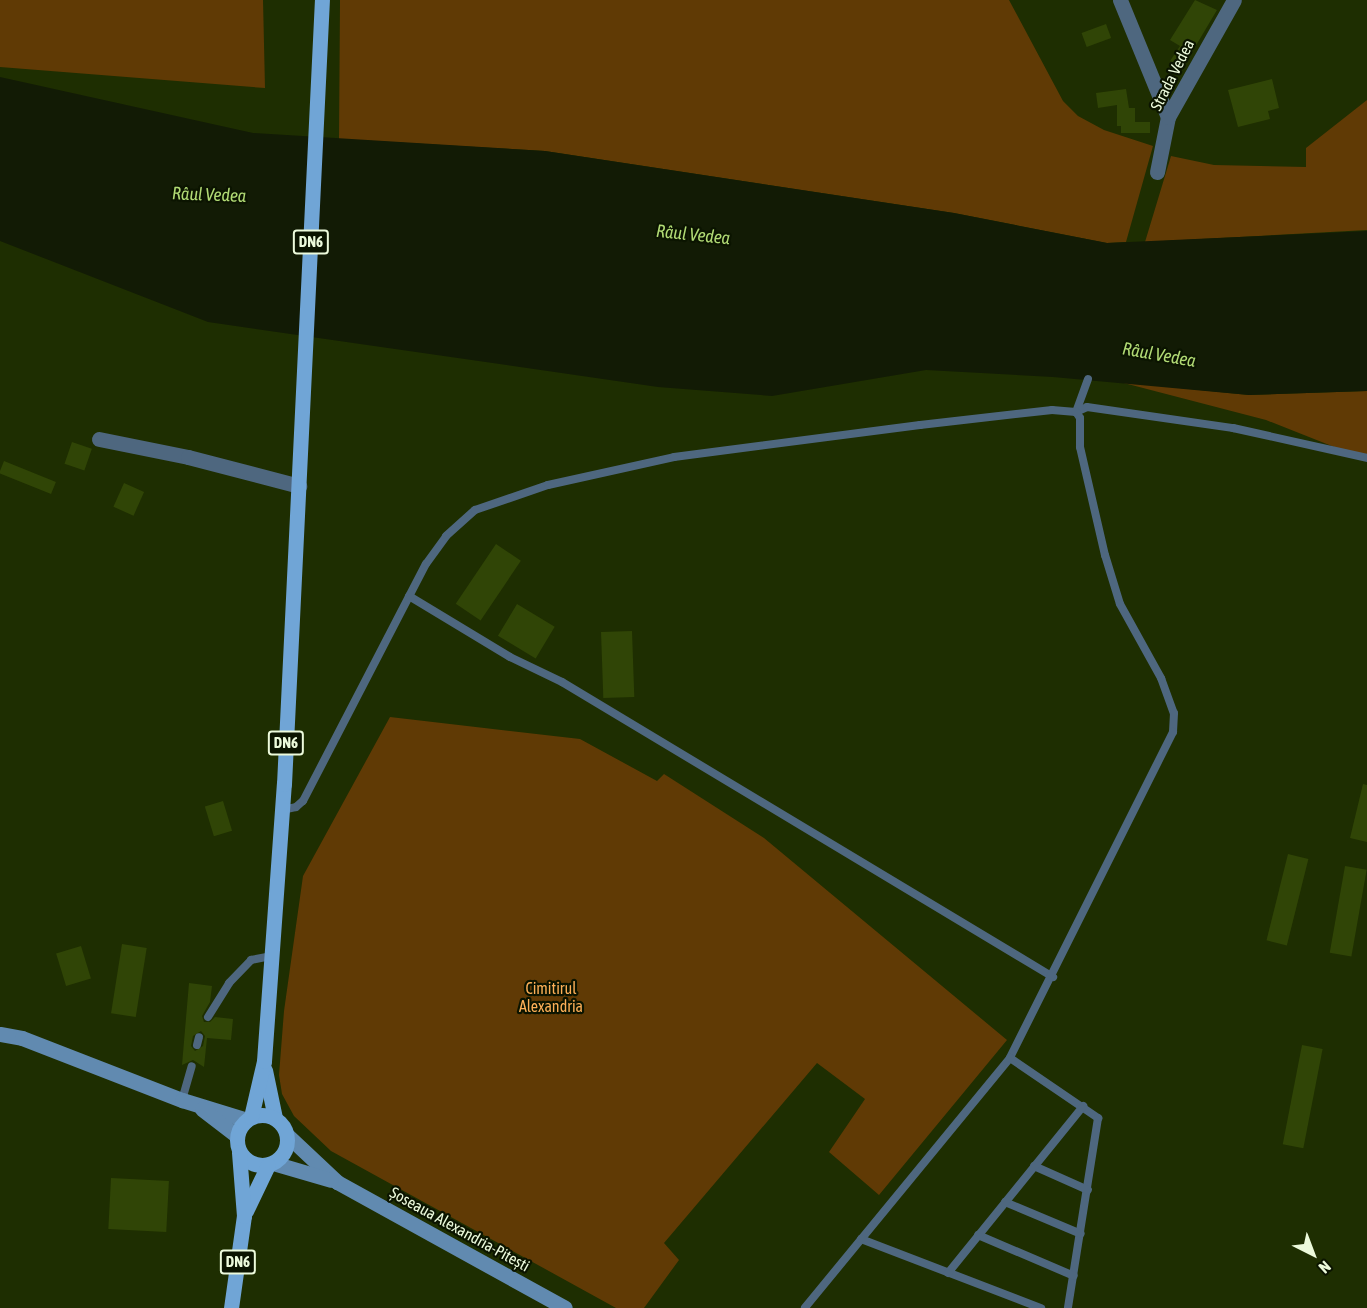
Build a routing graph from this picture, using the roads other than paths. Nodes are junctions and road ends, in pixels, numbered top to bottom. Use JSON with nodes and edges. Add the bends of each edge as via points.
{"nodes":[{"id":1,"x":322,"y":0,"type":"edge"},
{"id":2,"x":1120,"y":0,"type":"edge"},
{"id":3,"x":1234,"y":0,"type":"edge"},
{"id":4,"x":1168,"y":117,"type":"junction"},
{"id":5,"x":1157,"y":172,"type":"dead end"},
{"id":6,"x":1088,"y":379,"type":"dead end"},
{"id":7,"x":1076,"y":412,"type":"junction"},
{"id":8,"x":99,"y":439,"type":"dead end"},
{"id":9,"x":1367,"y":458,"type":"edge"},
{"id":10,"x":299,"y":486,"type":"junction"},
{"id":11,"x":410,"y":596,"type":"junction"},
{"id":12,"x":282,"y":810,"type":"junction"},
{"id":13,"x":271,"y":956,"type":"junction"},
{"id":14,"x":1053,"y":977,"type":"junction"},
{"id":15,"x":208,"y":1017,"type":"dead end"},
{"id":16,"x":0,"y":1034,"type":"edge"},
{"id":17,"x":1010,"y":1058,"type":"junction"},
{"id":18,"x":264,"y":1061,"type":"junction"},
{"id":19,"x":192,"y":1066,"type":"dead end"},
{"id":20,"x":189,"y":1103,"type":"junction"},
{"id":21,"x":1083,"y":1106,"type":"junction"},
{"id":22,"x":249,"y":1118,"type":"junction"},
{"id":23,"x":275,"y":1118,"type":"junction"},
{"id":24,"x":287,"y":1135,"type":"junction"},
{"id":25,"x":237,"y":1136,"type":"junction"},
{"id":26,"x":239,"y":1152,"type":"junction"},
{"id":27,"x":271,"y":1164,"type":"junction"},
{"id":28,"x":1034,"y":1166,"type":"junction"},
{"id":29,"x":337,"y":1182,"type":"junction"},
{"id":30,"x":1088,"y":1190,"type":"junction"},
{"id":31,"x":1005,"y":1202,"type":"junction"},
{"id":32,"x":244,"y":1216,"type":"junction"},
{"id":33,"x":1082,"y":1234,"type":"junction"},
{"id":34,"x":978,"y":1235,"type":"junction"},
{"id":35,"x":861,"y":1239,"type":"junction"},
{"id":36,"x":948,"y":1273,"type":"junction"},
{"id":37,"x":1074,"y":1276,"type":"junction"},
{"id":38,"x":231,"y":1308,"type":"edge"},
{"id":39,"x":565,"y":1308,"type":"edge"},
{"id":40,"x":805,"y":1308,"type":"edge"},
{"id":41,"x":1041,"y":1308,"type":"edge"},
{"id":42,"x":1068,"y":1308,"type":"edge"}],
"edges":[{"from":1,"to":10,"type":"main road","number":"DN6"},
{"from":2,"to":4,"type":"street"},
{"from":3,"to":4,"type":"street","name":"Strada Vedea"},
{"from":4,"to":5,"type":"street","name":"Strada Vedea"},
{"from":6,"to":7,"type":"lane"},
{"from":7,"to":9,"type":"lane","via":[[1087,407],[1233,428]]},
{"from":7,"to":11,"type":"lane","via":[[1053,410],[762,444],[674,457],[548,485],[475,510],[446,536]]},
{"from":7,"to":14,"type":"lane","via":[[1080,418],[1080,447],[1120,604],[1161,678],[1174,713],[1173,732]]},
{"from":8,"to":10,"type":"street","via":[[189,457]]},
{"from":10,"to":12,"type":"main road","number":"DN6"},
{"from":11,"to":12,"type":"lane","via":[[310,790],[296,807]]},
{"from":11,"to":14,"type":"lane","via":[[510,657],[572,688]]},
{"from":12,"to":13,"type":"main road","number":"DN6"},
{"from":13,"to":15,"type":"lane","via":[[251,960],[229,983]]},
{"from":13,"to":18,"type":"main road","number":"DN6"},
{"from":14,"to":17,"type":"lane"},
{"from":16,"to":20,"type":"main road","via":[[22,1038]]},
{"from":17,"to":21,"type":"lane"},
{"from":17,"to":35,"type":"lane"},
{"from":18,"to":22,"type":"main road","number":"DN6"},
{"from":18,"to":23,"type":"main road","number":"DN6"},
{"from":19,"to":20,"type":"lane"},
{"from":20,"to":22,"type":"main road"},
{"from":20,"to":25,"type":"main road"},
{"from":21,"to":28,"type":"lane"},
{"from":21,"to":30,"type":"lane","via":[[1098,1118],[1099,1126]]},
{"from":22,"to":23,"type":"main road"},
{"from":22,"to":25,"type":"main road","number":"DN6"},
{"from":23,"to":24,"type":"main road","number":"DN6"},
{"from":24,"to":27,"type":"main road","number":"DN6","via":[[285,1151]]},
{"from":24,"to":29,"type":"main road","name":"Șoseaua Alexandria-Pitești"},
{"from":25,"to":26,"type":"main road","number":"DN6"},
{"from":26,"to":27,"type":"main road","via":[[251,1163]]},
{"from":26,"to":32,"type":"main road","number":"DN6"},
{"from":27,"to":29,"type":"main road","name":"Șoseaua Alexandria-Pitești"},
{"from":27,"to":32,"type":"main road","number":"DN6"},
{"from":28,"to":30,"type":"lane"},
{"from":28,"to":31,"type":"lane"},
{"from":29,"to":39,"type":"main road","name":"Șoseaua Alexandria-Pitești"},
{"from":30,"to":33,"type":"lane"},
{"from":31,"to":33,"type":"lane"},
{"from":31,"to":34,"type":"lane"},
{"from":32,"to":38,"type":"main road","number":"DN6"},
{"from":33,"to":37,"type":"lane"},
{"from":34,"to":36,"type":"lane"},
{"from":34,"to":37,"type":"lane"},
{"from":35,"to":36,"type":"lane"},
{"from":35,"to":40,"type":"lane"},
{"from":36,"to":41,"type":"lane"},
{"from":37,"to":42,"type":"lane"}]}
